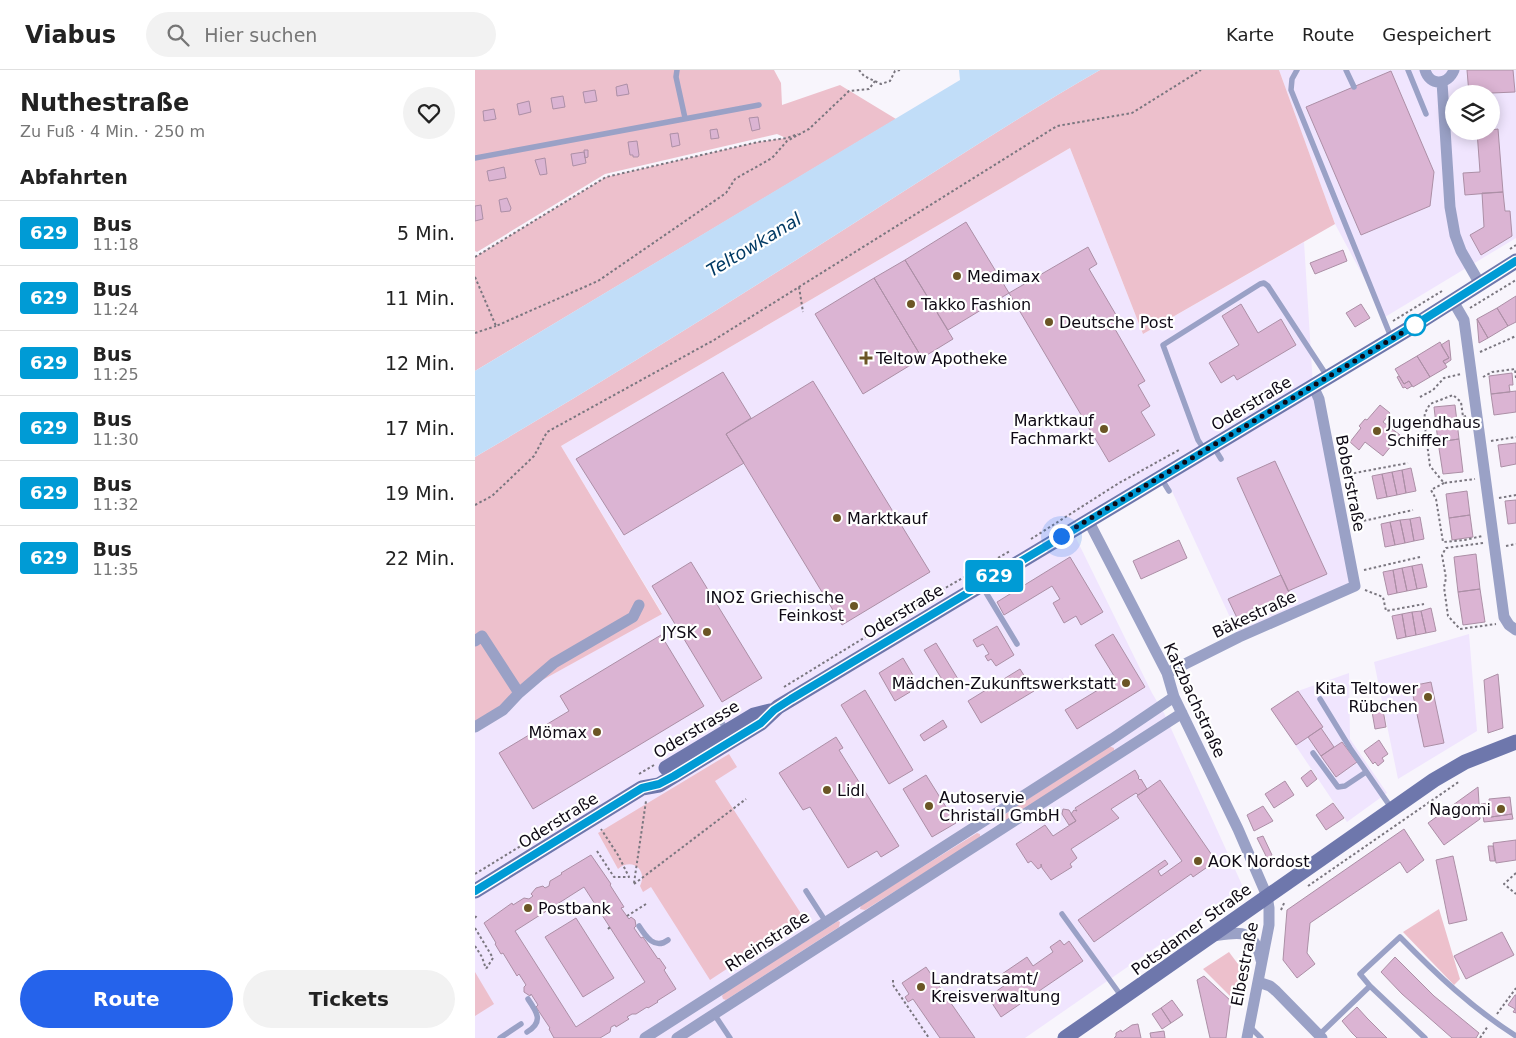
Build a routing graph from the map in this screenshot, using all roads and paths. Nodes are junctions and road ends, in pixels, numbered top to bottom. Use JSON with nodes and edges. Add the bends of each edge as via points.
{"nodes":[{"id":1,"x":677,"y":70,"type":"edge"},
{"id":2,"x":859,"y":70,"type":"edge"},
{"id":3,"x":900,"y":70,"type":"edge"},
{"id":4,"x":1201,"y":70,"type":"edge"},
{"id":5,"x":1297,"y":70,"type":"edge"},
{"id":6,"x":1346,"y":70,"type":"edge"},
{"id":7,"x":1408,"y":70,"type":"edge"},
{"id":8,"x":1425,"y":70,"type":"edge"},
{"id":9,"x":1455,"y":70,"type":"edge"},
{"id":10,"x":875,"y":82,"type":"junction"},
{"id":11,"x":1442,"y":82,"type":"junction"},
{"id":12,"x":1354,"y":86,"type":"dead end"},
{"id":13,"x":759,"y":105,"type":"dead end"},
{"id":14,"x":1426,"y":114,"type":"dead end"},
{"id":15,"x":685,"y":118,"type":"junction"},
{"id":16,"x":809,"y":129,"type":"junction"},
{"id":17,"x":475,"y":158,"type":"edge"},
{"id":18,"x":475,"y":256,"type":"edge"},
{"id":19,"x":1516,"y":262,"type":"edge"},
{"id":20,"x":475,"y":277,"type":"edge"},
{"id":21,"x":1516,"y":280,"type":"edge"},
{"id":22,"x":1480,"y":284,"type":"junction"},
{"id":23,"x":799,"y":287,"type":"junction"},
{"id":24,"x":1457,"y":308,"type":"junction"},
{"id":25,"x":803,"y":312,"type":"dead end"},
{"id":26,"x":496,"y":326,"type":"junction"},
{"id":27,"x":475,"y":333,"type":"edge"},
{"id":28,"x":1516,"y":336,"type":"edge"},
{"id":29,"x":1392,"y":339,"type":"junction"},
{"id":30,"x":1478,"y":352,"type":"dead end"},
{"id":31,"x":1515,"y":369,"type":"edge"},
{"id":32,"x":1463,"y":373,"type":"dead end"},
{"id":33,"x":1327,"y":377,"type":"junction"},
{"id":34,"x":1481,"y":378,"type":"dead end"},
{"id":35,"x":1516,"y":378,"type":"edge"},
{"id":36,"x":1313,"y":386,"type":"junction"},
{"id":37,"x":1420,"y":397,"type":"dead end"},
{"id":38,"x":1469,"y":416,"type":"dead end"},
{"id":39,"x":1516,"y":437,"type":"edge"},
{"id":40,"x":1490,"y":441,"type":"dead end"},
{"id":41,"x":1213,"y":452,"type":"junction"},
{"id":42,"x":1408,"y":463,"type":"dead end"},
{"id":43,"x":1334,"y":478,"type":"junction"},
{"id":44,"x":1477,"y":479,"type":"dead end"},
{"id":45,"x":1444,"y":483,"type":"junction"},
{"id":46,"x":1516,"y":495,"type":"edge"},
{"id":47,"x":1497,"y":498,"type":"dead end"},
{"id":48,"x":475,"y":505,"type":"edge"},
{"id":49,"x":1413,"y":510,"type":"dead end"},
{"id":50,"x":1088,"y":520,"type":"junction"},
{"id":51,"x":1343,"y":525,"type":"junction"},
{"id":52,"x":1485,"y":536,"type":"dead end"},
{"id":53,"x":1485,"y":542,"type":"dead end"},
{"id":54,"x":1516,"y":544,"type":"edge"},
{"id":55,"x":1504,"y":546,"type":"dead end"},
{"id":56,"x":1420,"y":557,"type":"dead end"},
{"id":57,"x":1352,"y":572,"type":"junction"},
{"id":58,"x":980,"y":584,"type":"junction"},
{"id":59,"x":1355,"y":586,"type":"junction"},
{"id":60,"x":1424,"y":604,"type":"dead end"},
{"id":61,"x":639,"y":605,"type":"dead end"},
{"id":62,"x":1496,"y":624,"type":"dead end"},
{"id":63,"x":1516,"y":630,"type":"edge"},
{"id":64,"x":475,"y":641,"type":"edge"},
{"id":65,"x":1017,"y":644,"type":"dead end"},
{"id":66,"x":1167,"y":673,"type":"junction"},
{"id":67,"x":519,"y":693,"type":"junction"},
{"id":68,"x":1174,"y":697,"type":"junction"},
{"id":69,"x":1321,"y":699,"type":"dead end"},
{"id":70,"x":1182,"y":713,"type":"junction"},
{"id":71,"x":717,"y":715,"type":"dead end"},
{"id":72,"x":475,"y":727,"type":"edge"},
{"id":73,"x":733,"y":739,"type":"junction"},
{"id":74,"x":1112,"y":739,"type":"junction"},
{"id":75,"x":1516,"y":743,"type":"edge"},
{"id":76,"x":1313,"y":753,"type":"dead end"},
{"id":77,"x":1121,"y":754,"type":"junction"},
{"id":78,"x":1366,"y":772,"type":"junction"},
{"id":79,"x":1467,"y":777,"type":"dead end"},
{"id":80,"x":644,"y":795,"type":"junction"},
{"id":81,"x":746,"y":798,"type":"dead end"},
{"id":82,"x":1392,"y":809,"type":"junction"},
{"id":83,"x":985,"y":820,"type":"junction"},
{"id":84,"x":601,"y":829,"type":"dead end"},
{"id":85,"x":995,"y":835,"type":"junction"},
{"id":86,"x":597,"y":851,"type":"dead end"},
{"id":87,"x":1516,"y":872,"type":"edge"},
{"id":88,"x":1308,"y":886,"type":"dead end"},
{"id":89,"x":475,"y":891,"type":"edge"},
{"id":90,"x":806,"y":892,"type":"dead end"},
{"id":91,"x":1516,"y":894,"type":"edge"},
{"id":92,"x":1267,"y":896,"type":"junction"},
{"id":93,"x":646,"y":904,"type":"dead end"},
{"id":94,"x":847,"y":909,"type":"junction"},
{"id":95,"x":478,"y":914,"type":"dead end"},
{"id":96,"x":1062,"y":914,"type":"dead end"},
{"id":97,"x":627,"y":916,"type":"dead end"},
{"id":98,"x":475,"y":918,"type":"edge"},
{"id":99,"x":826,"y":922,"type":"junction"},
{"id":100,"x":856,"y":923,"type":"junction"},
{"id":101,"x":639,"y":926,"type":"dead end"},
{"id":102,"x":475,"y":928,"type":"edge"},
{"id":103,"x":1212,"y":936,"type":"junction"},
{"id":104,"x":668,"y":940,"type":"dead end"},
{"id":105,"x":475,"y":946,"type":"edge"},
{"id":106,"x":1262,"y":964,"type":"junction"},
{"id":107,"x":893,"y":980,"type":"dead end"},
{"id":108,"x":1258,"y":982,"type":"junction"},
{"id":109,"x":1370,"y":986,"type":"junction"},
{"id":110,"x":528,"y":999,"type":"dead end"},
{"id":111,"x":1123,"y":999,"type":"junction"},
{"id":112,"x":705,"y":1000,"type":"junction"},
{"id":113,"x":714,"y":1014,"type":"junction"},
{"id":114,"x":521,"y":1024,"type":"dead end"},
{"id":115,"x":527,"y":1032,"type":"dead end"},
{"id":116,"x":1248,"y":1032,"type":"edge"},
{"id":117,"x":1320,"y":1036,"type":"edge"},
{"id":118,"x":1516,"y":1036,"type":"edge"},
{"id":119,"x":500,"y":1038,"type":"edge"},
{"id":120,"x":645,"y":1038,"type":"edge"},
{"id":121,"x":677,"y":1038,"type":"edge"},
{"id":122,"x":730,"y":1038,"type":"edge"},
{"id":123,"x":929,"y":1038,"type":"edge"},
{"id":124,"x":1065,"y":1038,"type":"edge"},
{"id":125,"x":1261,"y":1038,"type":"edge"},
{"id":126,"x":1425,"y":1038,"type":"edge"}],
"edges":[{"from":1,"to":15,"type":"lane"},
{"from":2,"to":10,"type":"path"},
{"from":3,"to":10,"type":"path","via":[[895,71],[890,81]]},
{"from":4,"to":23,"type":"path","via":[[1132,112],[1057,126]]},
{"from":5,"to":29,"type":"lane","via":[[1291,90]]},
{"from":6,"to":12,"type":"lane"},
{"from":7,"to":14,"type":"lane"},
{"from":8,"to":11,"type":"street","via":[[1429,78]]},
{"from":9,"to":11,"type":"street"},
{"from":10,"to":16,"type":"path","via":[[869,89],[849,91]]},
{"from":11,"to":22,"type":"street","via":[[1450,207],[1455,235]]},
{"from":13,"to":15,"type":"lane"},
{"from":15,"to":17,"type":"lane"},
{"from":16,"to":18,"type":"path","via":[[787,138],[606,177]]},
{"from":16,"to":26,"type":"path","via":[[787,141],[772,158],[735,179],[726,193],[598,280]]},
{"from":19,"to":22,"type":"main road","name":"Oderstraße"},
{"from":20,"to":26,"type":"path"},
{"from":21,"to":24,"type":"path"},
{"from":22,"to":24,"type":"main road","name":"Oderstraße"},
{"from":23,"to":25,"type":"path"},
{"from":23,"to":48,"type":"path","via":[[714,340],[547,432],[534,456],[492,496]]},
{"from":24,"to":29,"type":"main road","name":"Oderstraße"},
{"from":24,"to":63,"type":"street","via":[[1466,339],[1504,617]]},
{"from":26,"to":27,"type":"path"},
{"from":28,"to":30,"type":"path"},
{"from":29,"to":33,"type":"main road","name":"Oderstraße"},
{"from":31,"to":34,"type":"path","via":[[1492,372]]},
{"from":31,"to":35,"type":"path"},
{"from":32,"to":37,"type":"path","via":[[1444,378],[1433,390]]},
{"from":33,"to":36,"type":"main road","name":"Oderstraße"},
{"from":33,"to":41,"type":"lane","via":[[1264,283],[1163,345],[1198,440]]},
{"from":36,"to":41,"type":"main road","name":"Oderstraße"},
{"from":36,"to":43,"type":"street","name":"Boberstraße","via":[[1319,399]]},
{"from":38,"to":45,"type":"path","via":[[1463,416],[1461,402],[1453,395],[1430,404],[1425,413],[1430,466]]},
{"from":39,"to":40,"type":"path"},
{"from":41,"to":50,"type":"main road","name":"Oderstraße","via":[[1165,484]]},
{"from":42,"to":43,"type":"path"},
{"from":43,"to":51,"type":"street","name":"Boberstraße"},
{"from":44,"to":45,"type":"path"},
{"from":45,"to":52,"type":"path","via":[[1431,490],[1436,500],[1443,542]]},
{"from":46,"to":47,"type":"path"},
{"from":49,"to":51,"type":"path"},
{"from":50,"to":58,"type":"main road","name":"Oderstraße"},
{"from":50,"to":66,"type":"street","name":"Katzbachstraße"},
{"from":51,"to":57,"type":"street","name":"Boberstraße"},
{"from":53,"to":62,"type":"path","via":[[1446,548],[1442,554],[1446,606],[1448,616],[1459,628]]},
{"from":54,"to":55,"type":"path"},
{"from":56,"to":57,"type":"path"},
{"from":57,"to":59,"type":"street","name":"Boberstraße"},
{"from":58,"to":65,"type":"lane"},
{"from":58,"to":73,"type":"main road","name":"Oderstraße","via":[[774,710],[761,723]]},
{"from":59,"to":60,"type":"path","via":[[1383,597],[1386,612]]},
{"from":59,"to":66,"type":"street","name":"Bäkestraße"},
{"from":61,"to":67,"type":"street","via":[[633,616],[554,663]]},
{"from":64,"to":67,"type":"street","via":[[482,636]]},
{"from":66,"to":68,"type":"street","name":"Katzbachstraße"},
{"from":67,"to":72,"type":"street","via":[[503,710]]},
{"from":68,"to":70,"type":"street","name":"Katzbachstraße"},
{"from":68,"to":74,"type":"street","name":"Rheinstraße"},
{"from":69,"to":78,"type":"lane"},
{"from":70,"to":77,"type":"street","name":"Rheinstraße"},
{"from":70,"to":92,"type":"street","name":"Katzbachstraße"},
{"from":71,"to":73,"type":"lane"},
{"from":73,"to":80,"type":"main road","name":"Oderstraße"},
{"from":74,"to":77,"type":"street"},
{"from":74,"to":83,"type":"street","name":"Rheinstraße"},
{"from":75,"to":82,"type":"main road","name":"Potsdamer Straße","via":[[1465,762]]},
{"from":76,"to":78,"type":"lane","via":[[1337,787],[1345,786]]},
{"from":77,"to":85,"type":"street","name":"Rheinstraße"},
{"from":78,"to":82,"type":"lane"},
{"from":79,"to":88,"type":"path"},
{"from":80,"to":81,"type":"path","via":[[634,884]]},
{"from":80,"to":89,"type":"main road","name":"Oderstraße"},
{"from":82,"to":92,"type":"main road","name":"Potsdamer Straße"},
{"from":83,"to":85,"type":"street"},
{"from":83,"to":94,"type":"street","name":"Rheinstraße"},
{"from":84,"to":86,"type":"path","via":[[629,877],[614,877]]},
{"from":85,"to":100,"type":"street","name":"Rheinstraße"},
{"from":87,"to":91,"type":"path","via":[[1504,884]]},
{"from":90,"to":99,"type":"lane"},
{"from":92,"to":103,"type":"main road","name":"Potsdamer Straße"},
{"from":92,"to":106,"type":"street","name":"Elbestraße","via":[[1270,915]]},
{"from":93,"to":97,"type":"path"},
{"from":94,"to":99,"type":"street","name":"Rheinstraße"},
{"from":94,"to":100,"type":"street"},
{"from":95,"to":98,"type":"path"},
{"from":96,"to":111,"type":"lane"},
{"from":99,"to":112,"type":"street","name":"Rheinstraße"},
{"from":100,"to":113,"type":"street","name":"Rheinstraße"},
{"from":101,"to":104,"type":"lane","via":[[655,944]]},
{"from":102,"to":105,"type":"path","via":[[493,958],[486,969]]},
{"from":103,"to":106,"type":"street","via":[[1242,933],[1252,938]]},
{"from":103,"to":111,"type":"main road","name":"Potsdamer Straße"},
{"from":106,"to":108,"type":"street","name":"Elbestraße"},
{"from":107,"to":123,"type":"path"},
{"from":108,"to":116,"type":"street","name":"Elbestraße"},
{"from":108,"to":117,"type":"street","via":[[1276,991]]},
{"from":109,"to":117,"type":"lane"},
{"from":109,"to":118,"type":"lane","via":[[1360,974],[1400,937],[1443,981]]},
{"from":109,"to":126,"type":"lane"},
{"from":110,"to":115,"type":"lane","via":[[537,1013],[537,1021]]},
{"from":111,"to":124,"type":"main road","name":"Potsdamer Straße"},
{"from":112,"to":113,"type":"street"},
{"from":112,"to":120,"type":"street","name":"Rheinstraße"},
{"from":113,"to":121,"type":"street","name":"Rheinstraße"},
{"from":113,"to":122,"type":"lane"},
{"from":114,"to":119,"type":"lane"},
{"from":116,"to":125,"type":"lane"}]}
